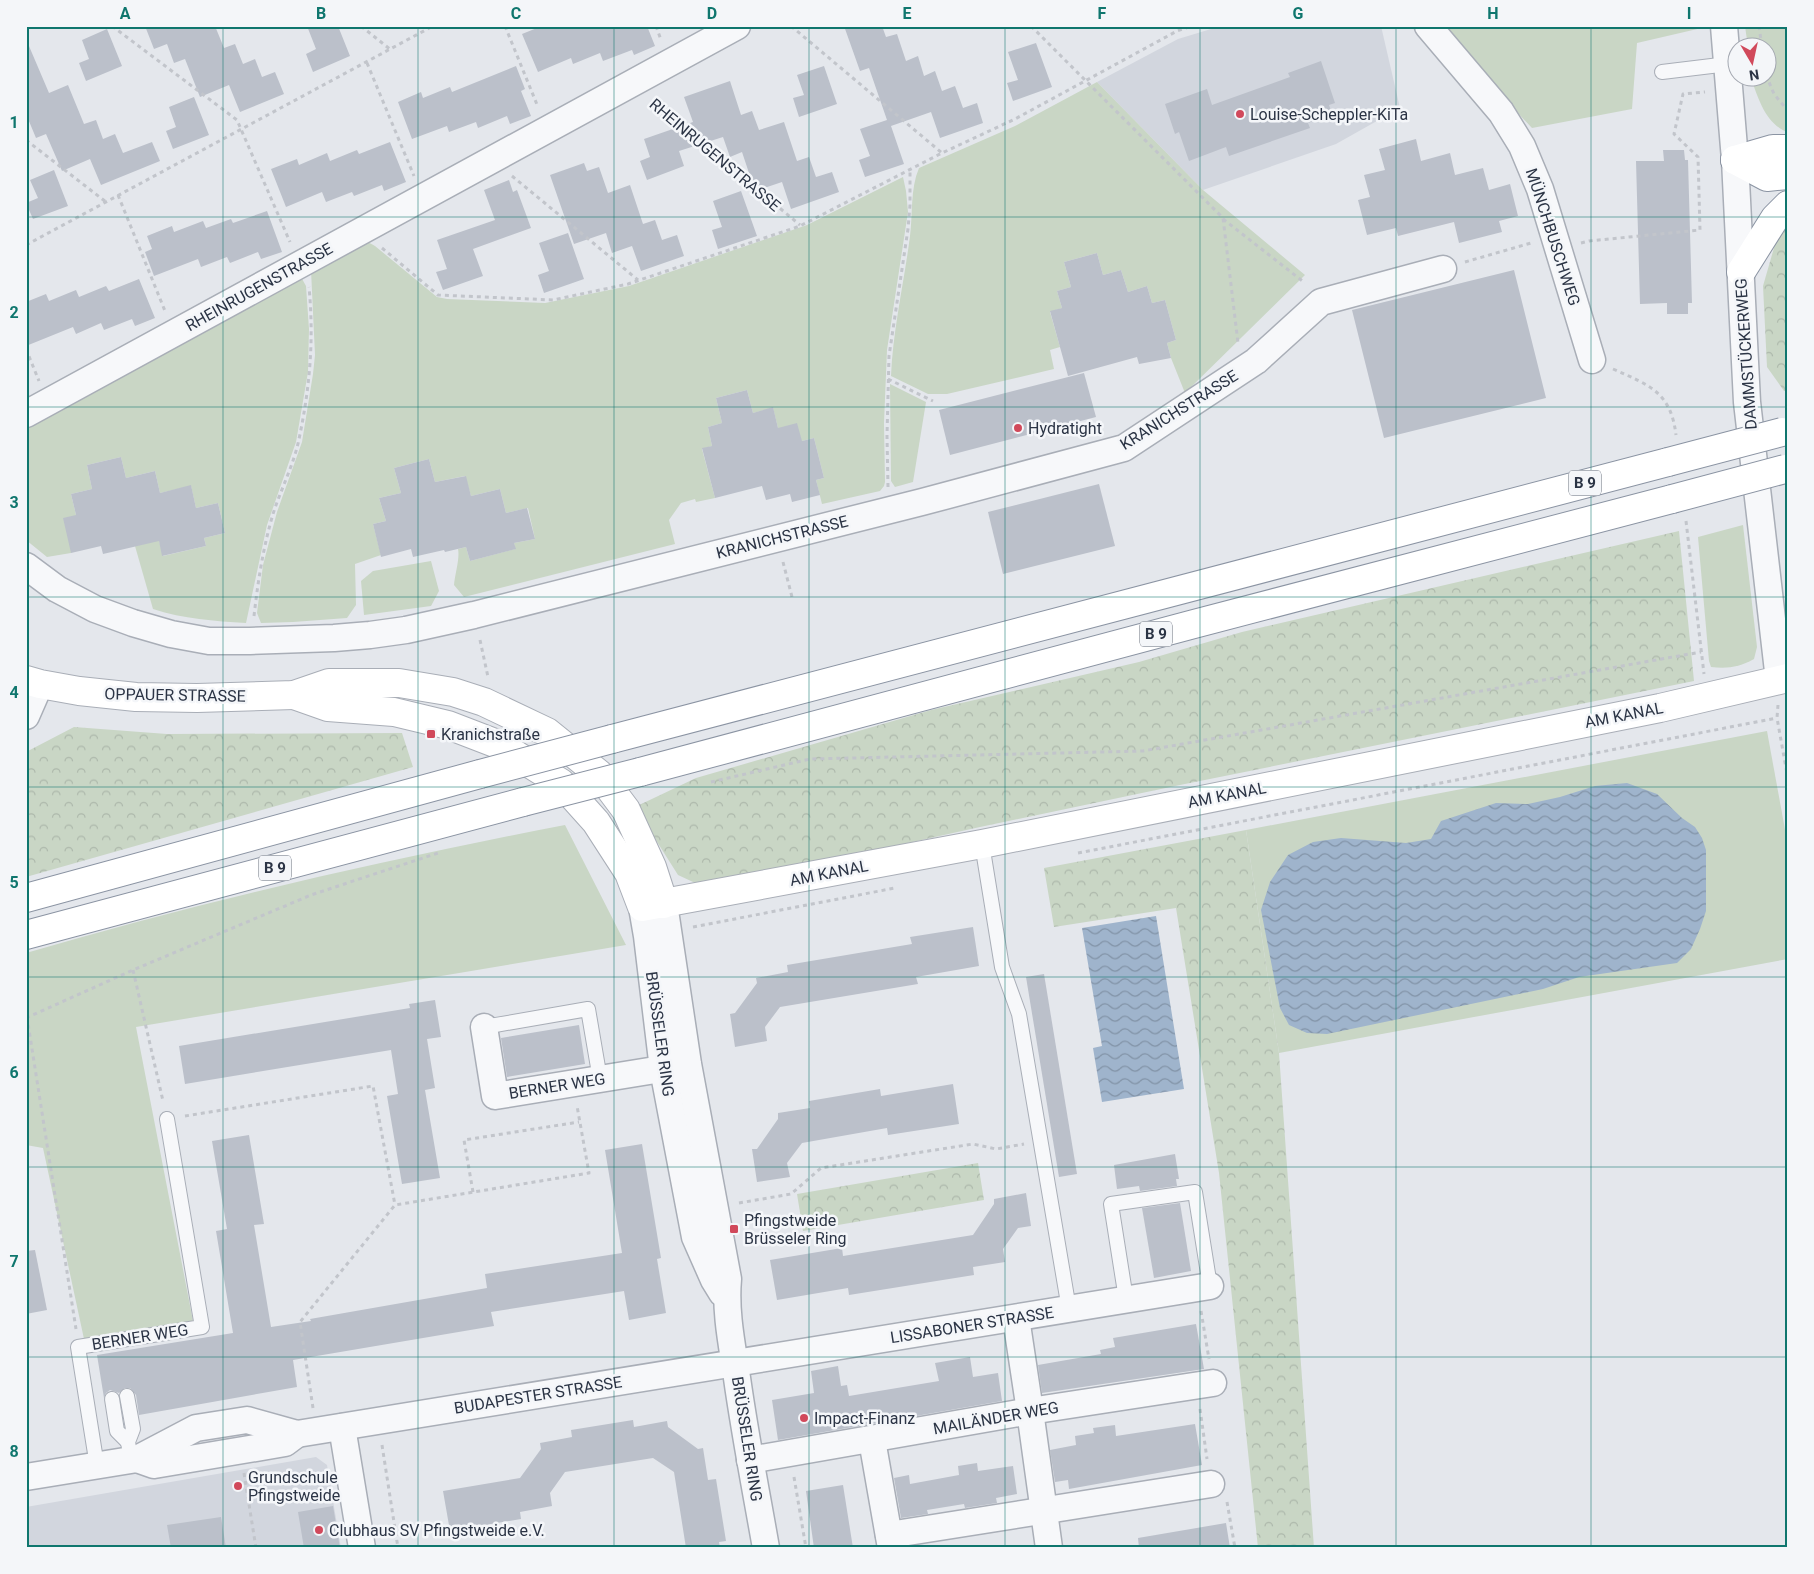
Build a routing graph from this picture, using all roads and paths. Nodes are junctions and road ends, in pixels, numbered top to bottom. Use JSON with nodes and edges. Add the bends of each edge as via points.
{"nodes":[{"id":1,"x":112,"y":26,"type":"edge"},
{"id":2,"x":361,"y":26,"type":"edge"},
{"id":3,"x":433,"y":26,"type":"edge"},
{"id":4,"x":505,"y":26,"type":"edge"},
{"id":5,"x":737,"y":26,"type":"edge"},
{"id":6,"x":791,"y":26,"type":"edge"},
{"id":7,"x":1031,"y":26,"type":"edge"},
{"id":8,"x":1192,"y":26,"type":"edge"},
{"id":9,"x":1428,"y":26,"type":"edge"},
{"id":10,"x":1724,"y":26,"type":"edge"},
{"id":11,"x":1726,"y":45,"type":"edge"},
{"id":12,"x":391,"y":50,"type":"junction"},
{"id":13,"x":367,"y":63,"type":"junction"},
{"id":14,"x":1726,"y":64,"type":"edge"},
{"id":15,"x":1662,"y":72,"type":"dead end"},
{"id":16,"x":1085,"y":80,"type":"junction"},
{"id":17,"x":630,"y":84,"type":"junction"},
{"id":18,"x":1771,"y":88,"type":"edge"},
{"id":19,"x":1730,"y":89,"type":"joint"},
{"id":20,"x":1788,"y":111,"type":"edge"},
{"id":21,"x":241,"y":128,"type":"junction"},
{"id":22,"x":547,"y":129,"type":"junction"},
{"id":23,"x":26,"y":140,"type":"edge"},
{"id":24,"x":1788,"y":150,"type":"edge"},
{"id":25,"x":942,"y":153,"type":"junction"},
{"id":26,"x":492,"y":160,"type":"junction"},
{"id":27,"x":1735,"y":160,"type":"junction"},
{"id":28,"x":910,"y":170,"type":"junction"},
{"id":29,"x":1788,"y":175,"type":"edge"},
{"id":30,"x":118,"y":195,"type":"junction"},
{"id":31,"x":422,"y":196,"type":"junction"},
{"id":32,"x":106,"y":202,"type":"junction"},
{"id":33,"x":1788,"y":205,"type":"edge"},
{"id":34,"x":1222,"y":218,"type":"junction"},
{"id":35,"x":800,"y":226,"type":"junction"},
{"id":36,"x":361,"y":230,"type":"junction"},
{"id":37,"x":1557,"y":243,"type":"junction"},
{"id":38,"x":26,"y":245,"type":"edge"},
{"id":39,"x":300,"y":265,"type":"junction"},
{"id":40,"x":1443,"y":269,"type":"joint"},
{"id":41,"x":1740,"y":272,"type":"junction"},
{"id":42,"x":639,"y":280,"type":"junction"},
{"id":43,"x":1321,"y":302,"type":"junction"},
{"id":44,"x":174,"y":334,"type":"junction"},
{"id":45,"x":26,"y":348,"type":"edge"},
{"id":46,"x":1592,"y":360,"type":"dead end"},
{"id":47,"x":1256,"y":361,"type":"junction"},
{"id":48,"x":888,"y":379,"type":"junction"},
{"id":49,"x":933,"y":401,"type":"dead end"},
{"id":50,"x":37,"y":408,"type":"edge"},
{"id":51,"x":1785,"y":431,"type":"edge"},
{"id":52,"x":1786,"y":469,"type":"edge"},
{"id":53,"x":892,"y":509,"type":"junction"},
{"id":54,"x":777,"y":538,"type":"junction"},
{"id":55,"x":26,"y":566,"type":"edge"},
{"id":56,"x":792,"y":598,"type":"dead end"},
{"id":57,"x":474,"y":614,"type":"junction"},
{"id":58,"x":250,"y":641,"type":"junction"},
{"id":59,"x":1701,"y":652,"type":"dead end"},
{"id":60,"x":1784,"y":679,"type":"edge"},
{"id":61,"x":33,"y":682,"type":"edge"},
{"id":62,"x":294,"y":695,"type":"junction"},
{"id":63,"x":484,"y":702,"type":"junction"},
{"id":64,"x":26,"y":716,"type":"edge"},
{"id":65,"x":599,"y":774,"type":"joint"},
{"id":66,"x":1788,"y":779,"type":"edge"},
{"id":67,"x":704,"y":783,"type":"dead end"},
{"id":68,"x":561,"y":784,"type":"joint"},
{"id":69,"x":982,"y":844,"type":"junction"},
{"id":70,"x":442,"y":852,"type":"dead end"},
{"id":71,"x":1074,"y":854,"type":"dead end"},
{"id":72,"x":900,"y":887,"type":"dead end"},
{"id":73,"x":26,"y":898,"type":"edge"},
{"id":74,"x":653,"y":906,"type":"junction"},
{"id":75,"x":669,"y":932,"type":"junction"},
{"id":76,"x":26,"y":935,"type":"edge"},
{"id":77,"x":133,"y":970,"type":"junction"},
{"id":78,"x":27,"y":1017,"type":"edge"},
{"id":79,"x":484,"y":1027,"type":"joint"},
{"id":80,"x":676,"y":1066,"type":"junction"},
{"id":81,"x":600,"y":1079,"type":"junction"},
{"id":82,"x":572,"y":1084,"type":"junction"},
{"id":83,"x":167,"y":1119,"type":"junction"},
{"id":84,"x":580,"y":1122,"type":"junction"},
{"id":85,"x":1041,"y":1141,"type":"junction"},
{"id":86,"x":473,"y":1192,"type":"junction"},
{"id":87,"x":395,"y":1205,"type":"junction"},
{"id":88,"x":713,"y":1207,"type":"junction"},
{"id":89,"x":1204,"y":1287,"type":"junction"},
{"id":90,"x":1126,"y":1299,"type":"junction"},
{"id":91,"x":726,"y":1300,"type":"junction"},
{"id":92,"x":1069,"y":1309,"type":"junction"},
{"id":93,"x":1016,"y":1318,"type":"junction"},
{"id":94,"x":78,"y":1347,"type":"junction"},
{"id":95,"x":735,"y":1364,"type":"junction"},
{"id":96,"x":1205,"y":1385,"type":"junction"},
{"id":97,"x":127,"y":1396,"type":"dead end"},
{"id":98,"x":112,"y":1399,"type":"dead end"},
{"id":99,"x":1030,"y":1411,"type":"junction"},
{"id":100,"x":378,"y":1421,"type":"junction"},
{"id":101,"x":318,"y":1430,"type":"junction"},
{"id":102,"x":872,"y":1440,"type":"junction"},
{"id":103,"x":240,"y":1450,"type":"junction"},
{"id":104,"x":790,"y":1453,"type":"junction"},
{"id":105,"x":132,"y":1454,"type":"junction"},
{"id":106,"x":750,"y":1460,"type":"junction"},
{"id":107,"x":97,"y":1466,"type":"junction"},
{"id":108,"x":26,"y":1478,"type":"edge"},
{"id":109,"x":1211,"y":1484,"type":"junction"},
{"id":110,"x":1042,"y":1510,"type":"junction"},
{"id":111,"x":890,"y":1542,"type":"edge"},
{"id":112,"x":256,"y":1548,"type":"edge"},
{"id":113,"x":362,"y":1548,"type":"edge"},
{"id":114,"x":398,"y":1548,"type":"edge"},
{"id":115,"x":766,"y":1548,"type":"edge"},
{"id":116,"x":806,"y":1548,"type":"edge"},
{"id":117,"x":1049,"y":1548,"type":"edge"},
{"id":118,"x":1235,"y":1548,"type":"edge"}],
"edges":[{"from":1,"to":21,"type":"path","via":[[237,120]]},
{"from":2,"to":12,"type":"path"},
{"from":3,"to":12,"type":"path"},
{"from":4,"to":22,"type":"path"},
{"from":5,"to":17,"type":"street","name":"RHEINRUGENSTRASSE"},
{"from":6,"to":25,"type":"path"},
{"from":7,"to":16,"type":"path"},
{"from":8,"to":16,"type":"path"},
{"from":9,"to":37,"type":"street","name":"MÜNCHBUSCHWEG","via":[[1501,112],[1522,146]]},
{"from":10,"to":11,"type":"street","name":"DAMMSTÜCKERWEG"},
{"from":12,"to":13,"type":"path"},
{"from":13,"to":21,"type":"path"},
{"from":13,"to":31,"type":"path"},
{"from":14,"to":15,"type":"lane"},
{"from":16,"to":25,"type":"path","via":[[1015,119]]},
{"from":16,"to":34,"type":"path"},
{"from":17,"to":22,"type":"street","name":"RHEINRUGENSTRASSE"},
{"from":17,"to":35,"type":"path","name":"RHEINRUGENSTRASSE"},
{"from":18,"to":20,"type":"path"},
{"from":19,"to":27,"type":"street","name":"DAMMSTÜCKERWEG"},
{"from":19,"to":37,"type":"path","via":[[1683,94],[1674,134],[1698,157],[1700,230]]},
{"from":21,"to":30,"type":"path"},
{"from":21,"to":39,"type":"path"},
{"from":22,"to":26,"type":"street","name":"RHEINRUGENSTRASSE"},
{"from":23,"to":32,"type":"path"},
{"from":24,"to":27,"type":"main road","via":[[1773,150]]},
{"from":25,"to":28,"type":"path"},
{"from":26,"to":31,"type":"street","name":"RHEINRUGENSTRASSE"},
{"from":26,"to":42,"type":"path"},
{"from":27,"to":29,"type":"main road","via":[[1767,177]]},
{"from":27,"to":41,"type":"street","name":"DAMMSTÜCKERWEG"},
{"from":28,"to":35,"type":"path"},
{"from":28,"to":48,"type":"path","via":[[908,230]]},
{"from":30,"to":32,"type":"path"},
{"from":30,"to":44,"type":"path"},
{"from":31,"to":36,"type":"street","name":"RHEINRUGENSTRASSE"},
{"from":32,"to":38,"type":"path"},
{"from":33,"to":41,"type":"main road","via":[[1775,218]]},
{"from":34,"to":43,"type":"path","via":[[1316,292]]},
{"from":34,"to":47,"type":"path","via":[[1239,344]]},
{"from":35,"to":42,"type":"path"},
{"from":36,"to":39,"type":"street","name":"RHEINRUGENSTRASSE"},
{"from":36,"to":42,"type":"path","via":[[438,295],[553,300]]},
{"from":37,"to":40,"type":"path"},
{"from":37,"to":46,"type":"street","name":"MÜNCHBUSCHWEG"},
{"from":39,"to":44,"type":"street","name":"RHEINRUGENSTRASSE"},
{"from":39,"to":58,"type":"path","via":[[309,287],[310,381],[299,441],[263,553]]},
{"from":40,"to":43,"type":"street","name":"KRANICHSTRASSE"},
{"from":41,"to":60,"type":"street","name":"DAMMSTÜCKERWEG","via":[[1747,402]]},
{"from":43,"to":47,"type":"street","name":"KRANICHSTRASSE"},
{"from":44,"to":50,"type":"street","name":"RHEINRUGENSTRASSE"},
{"from":45,"to":50,"type":"path"},
{"from":47,"to":53,"type":"street","name":"KRANICHSTRASSE","via":[[1124,448]]},
{"from":48,"to":49,"type":"path"},
{"from":48,"to":53,"type":"path","via":[[888,493]]},
{"from":51,"to":73,"type":"main road","number":"B 9","bridge":true,"via":[[480,774]]},
{"from":52,"to":76,"type":"main road","number":"B 9","bridge":true},
{"from":53,"to":54,"type":"street","name":"KRANICHSTRASSE"},
{"from":54,"to":56,"type":"path"},
{"from":54,"to":57,"type":"street","name":"KRANICHSTRASSE"},
{"from":55,"to":58,"type":"street","name":"KRANICHSTRASSE","via":[[57,589],[95,609],[132,623],[209,641]]},
{"from":57,"to":58,"type":"street","name":"KRANICHSTRASSE","via":[[370,635]]},
{"from":57,"to":63,"type":"path","via":[[490,682]]},
{"from":59,"to":67,"type":"path","via":[[1143,751],[810,759]]},
{"from":60,"to":69,"type":"main road","name":"AM KANAL","via":[[1660,708]]},
{"from":61,"to":62,"type":"main road","name":"OPPAUER STRASSE","via":[[136,697]]},
{"from":61,"to":64,"type":"street"},
{"from":62,"to":63,"type":"main road","name":"OPPAUER STRASSE","via":[[329,683],[399,683],[453,692]]},
{"from":62,"to":68,"type":"main road","name":"OPPAUER STRASSE","via":[[328,706],[394,712],[448,725],[500,745]]},
{"from":63,"to":65,"type":"main road","name":"OPPAUER STRASSE","via":[[546,732]]},
{"from":65,"to":74,"type":"main road","name":"BRÜSSELER RING","via":[[626,810],[652,867]]},
{"from":66,"to":71,"type":"path","via":[[1777,718]]},
{"from":68,"to":74,"type":"main road","name":"BRÜSSELER RING","via":[[596,822]]},
{"from":69,"to":74,"type":"main road","name":"AM KANAL"},
{"from":69,"to":85,"type":"lane","via":[[1002,967],[1019,1014]]},
{"from":70,"to":77,"type":"path","via":[[311,895]]},
{"from":72,"to":75,"type":"path"},
{"from":74,"to":75,"type":"street","name":"BRÜSSELER RING"},
{"from":74,"to":80,"type":"street","name":"BRÜSSELER RING","via":[[647,936]]},
{"from":75,"to":80,"type":"street","name":"BRÜSSELER RING"},
{"from":77,"to":78,"type":"path"},
{"from":77,"to":83,"type":"path"},
{"from":78,"to":94,"type":"path"},
{"from":79,"to":81,"type":"lane","via":[[588,1009]]},
{"from":79,"to":82,"type":"street","name":"BERNER WEG","via":[[495,1096]]},
{"from":80,"to":81,"type":"street","name":"BERNER WEG"},
{"from":80,"to":88,"type":"street","name":"BRÜSSELER RING"},
{"from":80,"to":91,"type":"street","name":"BRÜSSELER RING","via":[[695,1238]]},
{"from":81,"to":82,"type":"street","name":"BERNER WEG"},
{"from":82,"to":84,"type":"path"},
{"from":83,"to":87,"type":"path","via":[[373,1086]]},
{"from":83,"to":94,"type":"lane","name":"BERNER WEG","via":[[202,1327]]},
{"from":84,"to":86,"type":"path","via":[[589,1173]]},
{"from":84,"to":86,"type":"path","via":[[464,1140]]},
{"from":85,"to":88,"type":"path","via":[[996,1150],[973,1144],[821,1168],[791,1194]]},
{"from":85,"to":92,"type":"lane"},
{"from":86,"to":87,"type":"path"},
{"from":87,"to":101,"type":"path","via":[[300,1322]]},
{"from":88,"to":91,"type":"street","name":"BRÜSSELER RING","via":[[728,1279]]},
{"from":89,"to":90,"type":"street","name":"LISSABONER STRASSE"},
{"from":89,"to":90,"type":"lane","via":[[1195,1192],[1111,1204]]},
{"from":89,"to":96,"type":"path"},
{"from":90,"to":92,"type":"street","name":"LISSABONER STRASSE"},
{"from":91,"to":95,"type":"street","name":"BRÜSSELER RING"},
{"from":92,"to":93,"type":"street","name":"LISSABONER STRASSE"},
{"from":93,"to":95,"type":"street","name":"LISSABONER STRASSE"},
{"from":93,"to":99,"type":"street"},
{"from":94,"to":107,"type":"lane","name":"BERNER WEG"},
{"from":95,"to":100,"type":"street","name":"BUDAPESTER STRASSE"},
{"from":95,"to":106,"type":"street","name":"BRÜSSELER RING"},
{"from":96,"to":99,"type":"street","name":"MAILÄNDER WEG"},
{"from":96,"to":109,"type":"path"},
{"from":97,"to":105,"type":"lane","via":[[133,1429]]},
{"from":98,"to":105,"type":"lane","via":[[118,1431]]},
{"from":99,"to":102,"type":"street","name":"MAILÄNDER WEG"},
{"from":99,"to":110,"type":"street"},
{"from":100,"to":101,"type":"street","name":"BUDAPESTER STRASSE"},
{"from":100,"to":114,"type":"path"},
{"from":101,"to":103,"type":"street","name":"BUDAPESTER STRASSE","via":[[284,1443]]},
{"from":101,"to":105,"type":"street","name":"BUDAPESTER STRASSE","via":[[247,1420],[196,1428]]},
{"from":101,"to":113,"type":"street"},
{"from":102,"to":104,"type":"street","name":"MAILÄNDER WEG"},
{"from":102,"to":111,"type":"street"},
{"from":103,"to":105,"type":"street","name":"BUDAPESTER STRASSE","via":[[154,1465]]},
{"from":103,"to":112,"type":"path"},
{"from":104,"to":106,"type":"street","name":"MAILÄNDER WEG"},
{"from":104,"to":116,"type":"path"},
{"from":105,"to":107,"type":"street","name":"BUDAPESTER STRASSE"},
{"from":106,"to":115,"type":"street","name":"BRÜSSELER RING"},
{"from":107,"to":108,"type":"street","name":"BUDAPESTER STRASSE"},
{"from":109,"to":110,"type":"street"},
{"from":109,"to":118,"type":"path","via":[[1226,1494]]},
{"from":110,"to":111,"type":"street"},
{"from":110,"to":117,"type":"street"}]}
